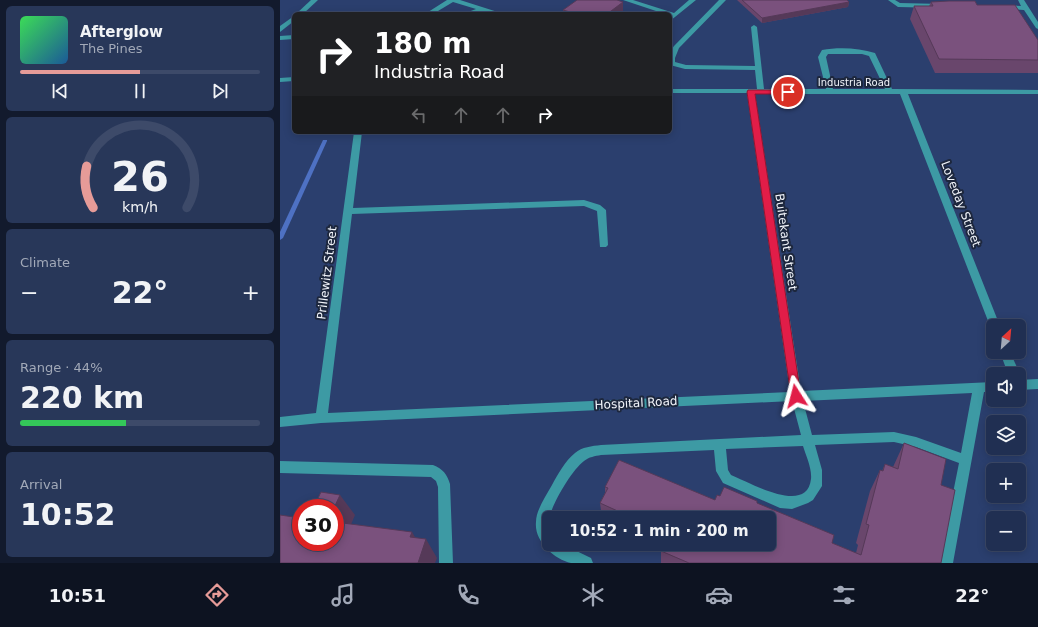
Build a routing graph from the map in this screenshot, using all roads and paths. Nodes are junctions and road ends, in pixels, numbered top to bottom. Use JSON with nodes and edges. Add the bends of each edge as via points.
{"nodes":[{"id":1,"x":315,"y":0,"type":"edge"},
{"id":2,"x":453,"y":0,"type":"edge"},
{"id":3,"x":626,"y":0,"type":"edge"},
{"id":4,"x":693,"y":0,"type":"edge"},
{"id":5,"x":723,"y":0,"type":"edge"},
{"id":6,"x":891,"y":0,"type":"edge"},
{"id":7,"x":1021,"y":0,"type":"edge"},
{"id":8,"x":951,"y":6,"type":"edge"},
{"id":9,"x":996,"y":7,"type":"edge"},
{"id":10,"x":1026,"y":8,"type":"junction"},
{"id":11,"x":482,"y":9,"type":"junction"},
{"id":12,"x":301,"y":12,"type":"edge"},
{"id":13,"x":432,"y":12,"type":"edge"},
{"id":14,"x":472,"y":12,"type":"edge"},
{"id":15,"x":493,"y":12,"type":"edge"},
{"id":16,"x":658,"y":12,"type":"edge"},
{"id":17,"x":672,"y":17,"type":"edge"},
{"id":18,"x":292,"y":20,"type":"edge"},
{"id":19,"x":754,"y":27,"type":"dead end"},
{"id":20,"x":1038,"y":27,"type":"edge"},
{"id":21,"x":280,"y":30,"type":"edge"},
{"id":22,"x":292,"y":37,"type":"edge"},
{"id":23,"x":280,"y":38,"type":"edge"},
{"id":24,"x":672,"y":56,"type":"edge"},
{"id":25,"x":672,"y":63,"type":"edge"},
{"id":26,"x":758,"y":68,"type":"junction"},
{"id":27,"x":292,"y":79,"type":"edge"},
{"id":28,"x":280,"y":80,"type":"edge"},
{"id":29,"x":672,"y":91,"type":"edge"},
{"id":30,"x":756,"y":92,"type":"junction"},
{"id":31,"x":830,"y":92,"type":"junction"},
{"id":32,"x":890,"y":92,"type":"junction"},
{"id":33,"x":903,"y":92,"type":"junction"},
{"id":34,"x":1038,"y":92,"type":"edge"},
{"id":35,"x":358,"y":134,"type":"edge"},
{"id":36,"x":348,"y":211,"type":"junction"},
{"id":37,"x":603,"y":245,"type":"dead end"},
{"id":38,"x":992,"y":319,"type":"edge"},
{"id":39,"x":1038,"y":384,"type":"edge"},
{"id":40,"x":1026,"y":385,"type":"edge"},
{"id":41,"x":979,"y":387,"type":"junction"},
{"id":42,"x":986,"y":387,"type":"edge"},
{"id":43,"x":796,"y":396,"type":"junction"},
{"id":44,"x":321,"y":418,"type":"junction"},
{"id":45,"x":280,"y":422,"type":"edge"},
{"id":46,"x":808,"y":440,"type":"junction"},
{"id":47,"x":719,"y":444,"type":"junction"},
{"id":48,"x":966,"y":460,"type":"junction"},
{"id":49,"x":280,"y":467,"type":"edge"},
{"id":50,"x":545,"y":511,"type":"edge"},
{"id":51,"x":561,"y":551,"type":"edge"},
{"id":52,"x":446,"y":563,"type":"edge"},
{"id":53,"x":586,"y":563,"type":"edge"},
{"id":54,"x":946,"y":563,"type":"edge"}],
"edges":[{"from":1,"to":12,"type":"street"},
{"from":2,"to":11,"type":"street"},
{"from":2,"to":13,"type":"street"},
{"from":3,"to":16,"type":"street"},
{"from":4,"to":17,"type":"street"},
{"from":5,"to":24,"type":"street","via":[[676,47]]},
{"from":6,"to":8,"type":"street","via":[[898,5]]},
{"from":7,"to":10,"type":"street"},
{"from":9,"to":10,"type":"street"},
{"from":10,"to":20,"type":"street"},
{"from":11,"to":14,"type":"street"},
{"from":11,"to":15,"type":"street"},
{"from":18,"to":21,"type":"street"},
{"from":19,"to":26,"type":"street","name":"Buitekant Street"},
{"from":22,"to":23,"type":"street"},
{"from":25,"to":26,"type":"street","via":[[685,67]]},
{"from":26,"to":30,"type":"street","name":"Buitekant Street"},
{"from":27,"to":28,"type":"street"},
{"from":29,"to":30,"type":"street","name":"Industria Road"},
{"from":30,"to":31,"type":"street","name":"Industria Road"},
{"from":30,"to":43,"type":"street","name":"Buitekant Street"},
{"from":31,"to":32,"type":"street","name":"Industria Road"},
{"from":31,"to":32,"type":"street","via":[[822,57],[822,54],[830,51],[863,52],[872,55]]},
{"from":32,"to":33,"type":"street","name":"Industria Road"},
{"from":33,"to":34,"type":"street","name":"Industria Road"},
{"from":33,"to":38,"type":"street","name":"Loveday Street"},
{"from":35,"to":36,"type":"street","name":"Prillewitz Street"},
{"from":36,"to":37,"type":"street","via":[[584,203],[601,210]]},
{"from":36,"to":44,"type":"street","name":"Prillewitz Street"},
{"from":39,"to":40,"type":"street"},
{"from":41,"to":42,"type":"street","name":"Hospital Road"},
{"from":41,"to":43,"type":"street","name":"Hospital Road"},
{"from":41,"to":48,"type":"street"},
{"from":43,"to":44,"type":"street","name":"Hospital Road"},
{"from":43,"to":46,"type":"street","name":"Buitekant Street"},
{"from":44,"to":45,"type":"street","name":"Hospital Road"},
{"from":46,"to":47,"type":"street"},
{"from":46,"to":47,"type":"street","name":"Buitekant Street","via":[[817,478],[816,486],[806,499],[788,504],[727,479],[722,471]]},
{"from":46,"to":48,"type":"street","via":[[894,437]]},
{"from":47,"to":50,"type":"street","via":[[586,453],[571,465]]},
{"from":48,"to":54,"type":"street"},
{"from":49,"to":52,"type":"street","via":[[433,471],[439,474],[444,487]]},
{"from":51,"to":53,"type":"street"}]}
